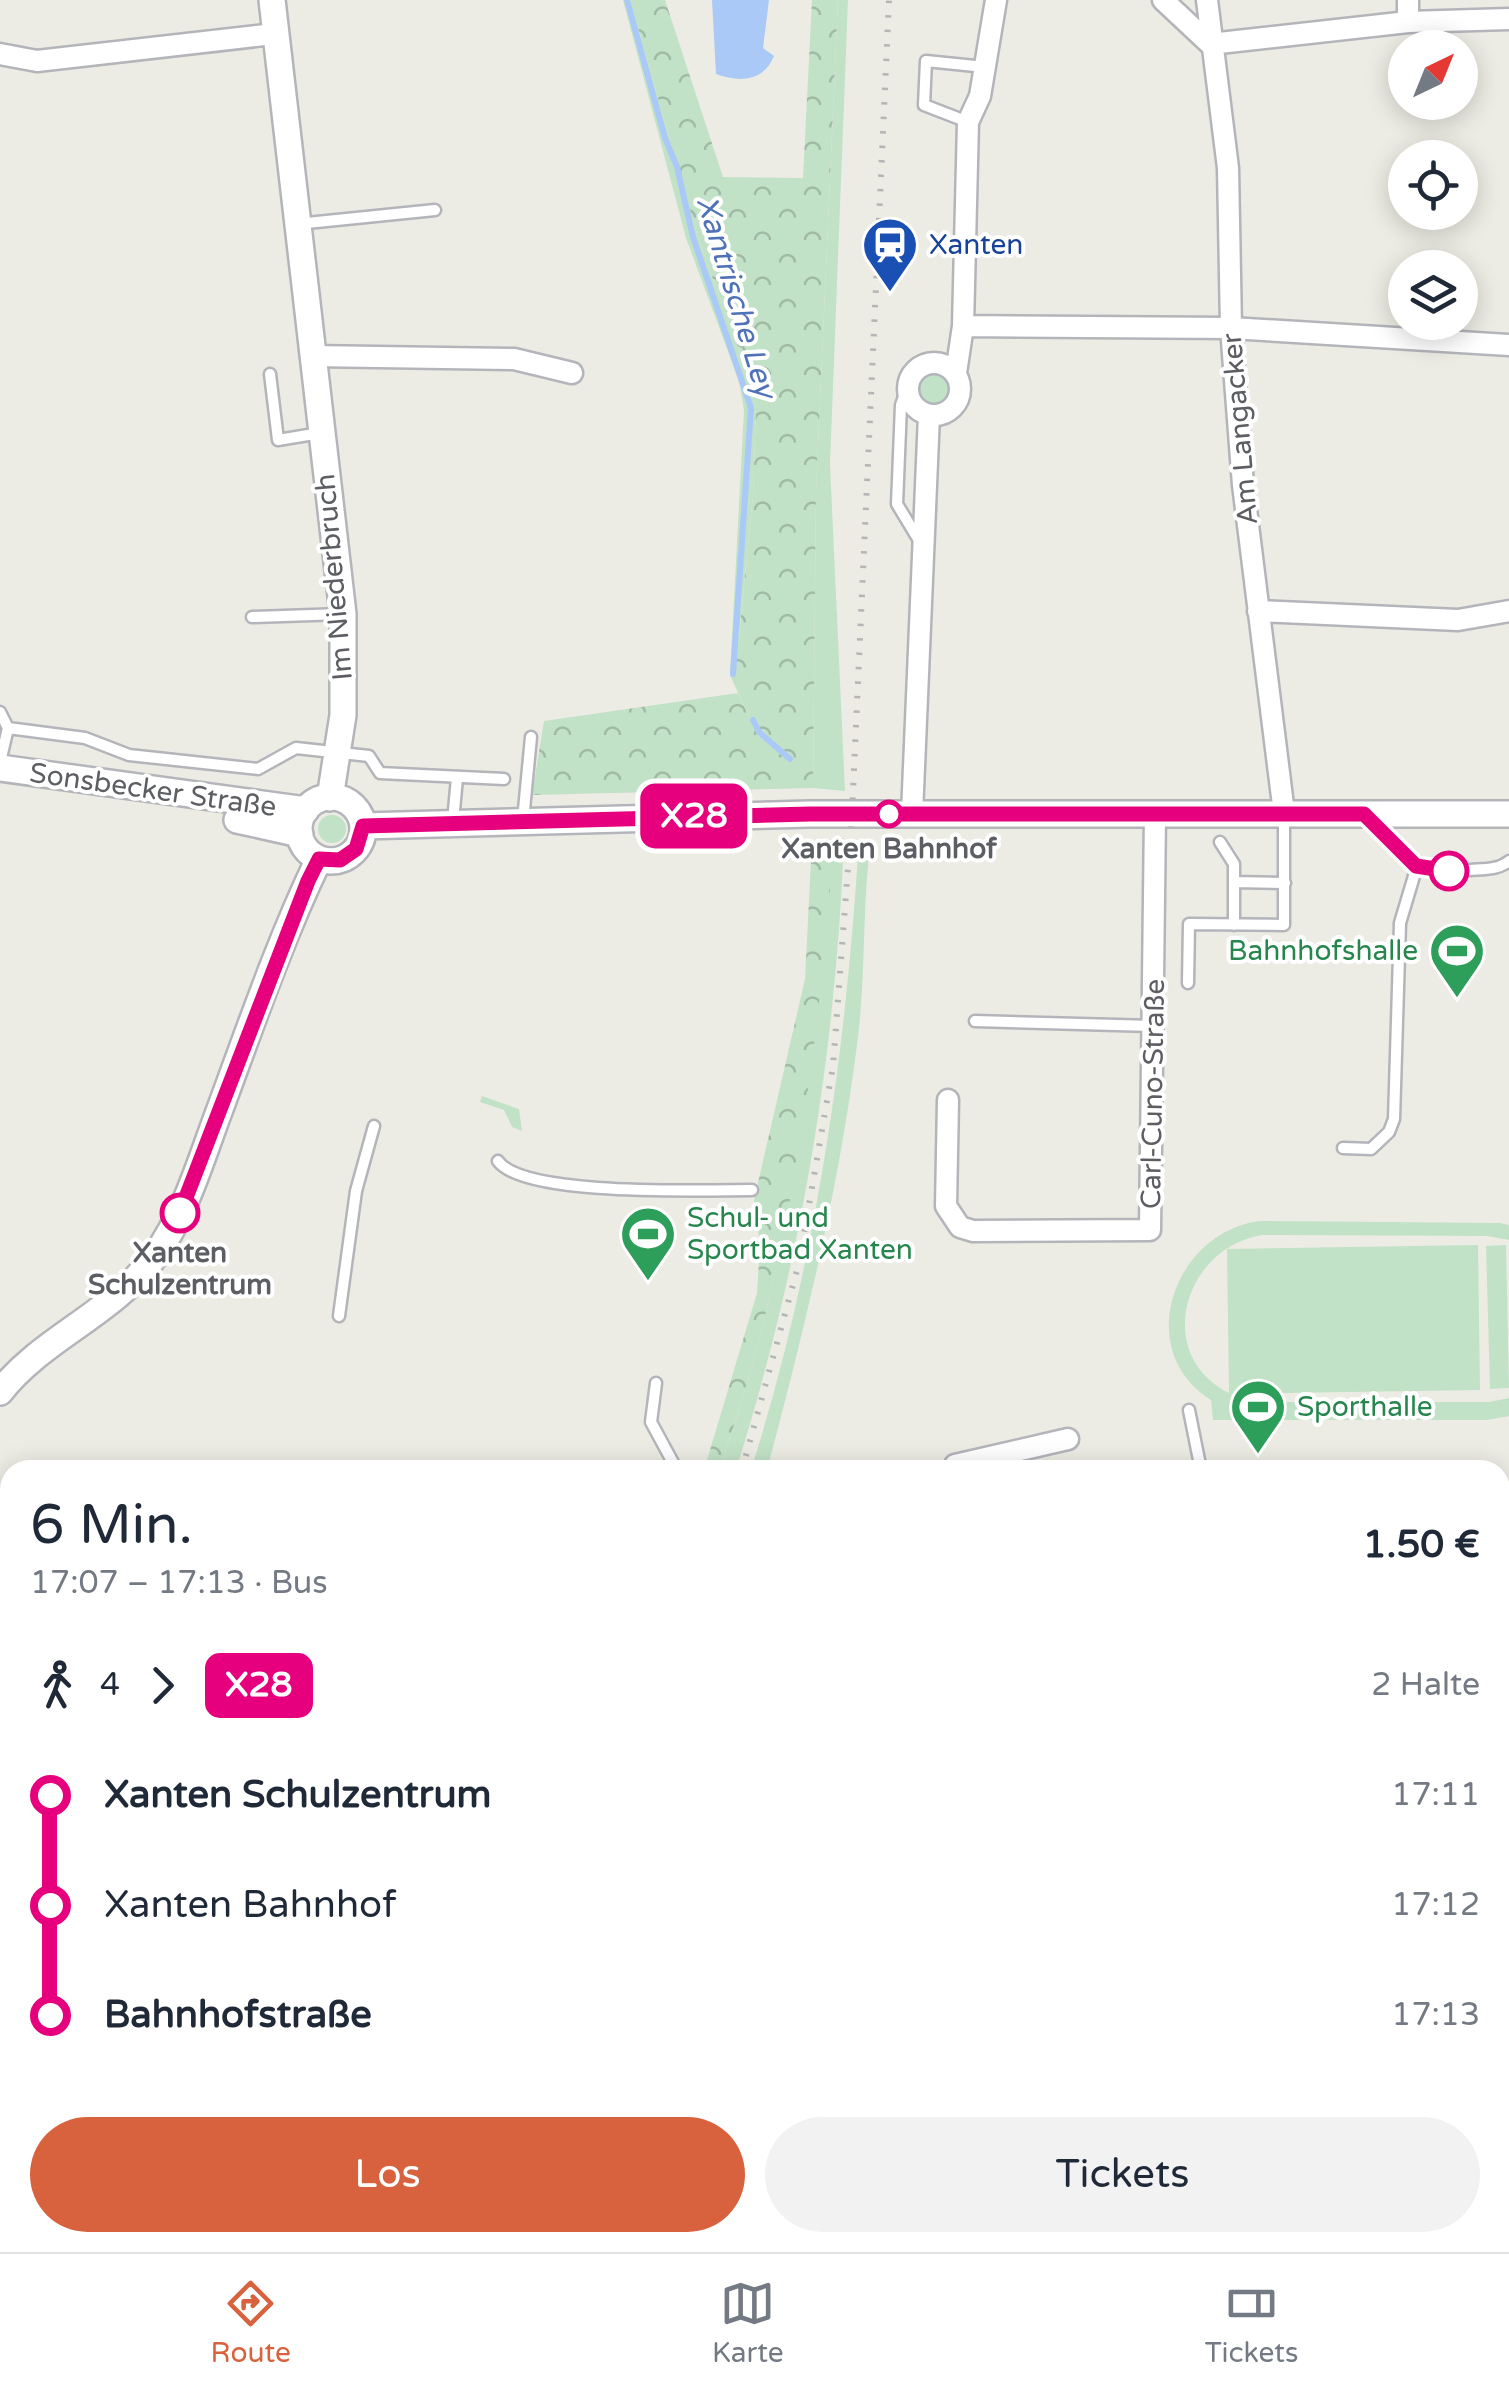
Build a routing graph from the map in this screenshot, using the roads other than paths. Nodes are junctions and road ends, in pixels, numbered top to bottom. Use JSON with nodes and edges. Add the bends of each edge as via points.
{"nodes":[{"id":1,"x":272,"y":0,"type":"edge"},
{"id":2,"x":996,"y":0,"type":"edge"},
{"id":3,"x":1163,"y":0,"type":"edge"},
{"id":4,"x":1207,"y":0,"type":"edge"},
{"id":5,"x":1408,"y":0,"type":"edge"},
{"id":6,"x":1509,"y":18,"type":"edge"},
{"id":7,"x":1408,"y":22,"type":"junction"},
{"id":8,"x":274,"y":34,"type":"junction"},
{"id":9,"x":1210,"y":44,"type":"junction"},
{"id":10,"x":0,"y":54,"type":"edge"},
{"id":11,"x":986,"y":67,"type":"junction"},
{"id":12,"x":968,"y":122,"type":"junction"},
{"id":13,"x":436,"y":210,"type":"dead end"},
{"id":14,"x":296,"y":224,"type":"junction"},
{"id":15,"x":963,"y":326,"type":"junction"},
{"id":16,"x":1231,"y":328,"type":"junction"},
{"id":17,"x":1509,"y":345,"type":"edge"},
{"id":18,"x":311,"y":356,"type":"junction"},
{"id":19,"x":572,"y":373,"type":"dead end"},
{"id":20,"x":270,"y":374,"type":"dead end"},
{"id":21,"x":956,"y":374,"type":"junction"},
{"id":22,"x":908,"y":386,"type":"junction"},
{"id":23,"x":929,"y":414,"type":"junction"},
{"id":24,"x":321,"y":433,"type":"junction"},
{"id":25,"x":923,"y":546,"type":"junction"},
{"id":26,"x":1258,"y":611,"type":"junction"},
{"id":27,"x":1509,"y":611,"type":"edge"},
{"id":28,"x":344,"y":614,"type":"junction"},
{"id":29,"x":252,"y":617,"type":"dead end"},
{"id":30,"x":0,"y":712,"type":"edge"},
{"id":31,"x":8,"y":728,"type":"junction"},
{"id":32,"x":530,"y":736,"type":"dead end"},
{"id":33,"x":337,"y":754,"type":"junction"},
{"id":34,"x":0,"y":765,"type":"edge"},
{"id":35,"x":457,"y":778,"type":"junction"},
{"id":36,"x":504,"y":779,"type":"dead end"},
{"id":37,"x":0,"y":786,"type":"edge"},
{"id":38,"x":330,"y":798,"type":"junction"},
{"id":39,"x":1284,"y":813,"type":"junction"},
{"id":40,"x":912,"y":814,"type":"junction"},
{"id":41,"x":1155,"y":814,"type":"junction"},
{"id":42,"x":1364,"y":814,"type":"junction"},
{"id":43,"x":1509,"y":814,"type":"edge"},
{"id":44,"x":523,"y":821,"type":"junction"},
{"id":45,"x":303,"y":822,"type":"junction"},
{"id":46,"x":453,"y":822,"type":"junction"},
{"id":47,"x":363,"y":826,"type":"junction"},
{"id":48,"x":1220,"y":842,"type":"dead end"},
{"id":49,"x":319,"y":859,"type":"junction"},
{"id":50,"x":1509,"y":862,"type":"edge"},
{"id":51,"x":1416,"y":866,"type":"junction"},
{"id":52,"x":1234,"y":882,"type":"junction"},
{"id":53,"x":1285,"y":883,"type":"junction"},
{"id":54,"x":1234,"y":925,"type":"junction"},
{"id":55,"x":1188,"y":982,"type":"dead end"},
{"id":56,"x":975,"y":1022,"type":"dead end"},
{"id":57,"x":1154,"y":1026,"type":"junction"},
{"id":58,"x":948,"y":1100,"type":"dead end"},
{"id":59,"x":374,"y":1126,"type":"dead end"},
{"id":60,"x":1343,"y":1148,"type":"dead end"},
{"id":61,"x":498,"y":1161,"type":"dead end"},
{"id":62,"x":752,"y":1190,"type":"dead end"},
{"id":63,"x":339,"y":1316,"type":"dead end"},
{"id":64,"x":656,"y":1384,"type":"dead end"},
{"id":65,"x":0,"y":1392,"type":"edge"},
{"id":66,"x":1189,"y":1410,"type":"dead end"},
{"id":67,"x":1068,"y":1439,"type":"dead end"},
{"id":68,"x":672,"y":1460,"type":"edge"},
{"id":69,"x":1013,"y":1460,"type":"edge"},
{"id":70,"x":1199,"y":1460,"type":"edge"}],
"edges":[{"from":1,"to":8,"type":"street","name":"Im Niederbruch"},
{"from":2,"to":11,"type":"street"},
{"from":3,"to":9,"type":"street"},
{"from":4,"to":9,"type":"street","name":"Am Langacker"},
{"from":5,"to":7,"type":"street"},
{"from":6,"to":7,"type":"street"},
{"from":7,"to":9,"type":"street"},
{"from":8,"to":10,"type":"street","via":[[37,61]]},
{"from":8,"to":14,"type":"street","name":"Im Niederbruch"},
{"from":9,"to":16,"type":"street","name":"Am Langacker","via":[[1228,168]]},
{"from":11,"to":12,"type":"street"},
{"from":11,"to":12,"type":"lane","via":[[926,61],[924,105]]},
{"from":12,"to":15,"type":"street"},
{"from":13,"to":14,"type":"lane"},
{"from":14,"to":18,"type":"street","name":"Im Niederbruch"},
{"from":15,"to":16,"type":"street"},
{"from":15,"to":21,"type":"street"},
{"from":16,"to":17,"type":"street"},
{"from":16,"to":26,"type":"street","name":"Am Langacker"},
{"from":18,"to":19,"type":"street","via":[[514,359]]},
{"from":18,"to":24,"type":"street","name":"Im Niederbruch"},
{"from":20,"to":24,"type":"lane","via":[[278,440]]},
{"from":21,"to":22,"type":"street","via":[[932,362],[916,370]]},
{"from":21,"to":23,"type":"street","via":[[956,403]]},
{"from":22,"to":23,"type":"street","via":[[913,404]]},
{"from":22,"to":25,"type":"lane","via":[[899,426],[897,504]]},
{"from":23,"to":25,"type":"street"},
{"from":24,"to":28,"type":"street","name":"Im Niederbruch"},
{"from":25,"to":40,"type":"street"},
{"from":26,"to":27,"type":"street","via":[[1458,620]]},
{"from":26,"to":39,"type":"street","name":"Am Langacker"},
{"from":28,"to":29,"type":"lane"},
{"from":28,"to":33,"type":"street","name":"Im Niederbruch"},
{"from":30,"to":31,"type":"lane"},
{"from":31,"to":33,"type":"lane","via":[[85,738],[129,755],[258,769],[296,748]]},
{"from":31,"to":34,"type":"lane"},
{"from":32,"to":44,"type":"lane"},
{"from":33,"to":35,"type":"lane","via":[[369,756],[380,773]]},
{"from":33,"to":38,"type":"street","name":"Im Niederbruch"},
{"from":34,"to":45,"type":"street","name":"Sonsbecker Straße"},
{"from":35,"to":36,"type":"lane"},
{"from":35,"to":46,"type":"lane"},
{"from":37,"to":45,"type":"street","name":"Sonsbecker Straße","via":[[270,825]]},
{"from":38,"to":45,"type":"street"},
{"from":38,"to":47,"type":"street","via":[[349,803]]},
{"from":39,"to":41,"type":"street"},
{"from":39,"to":42,"type":"street"},
{"from":39,"to":53,"type":"lane"},
{"from":40,"to":41,"type":"street"},
{"from":40,"to":44,"type":"street"},
{"from":41,"to":57,"type":"street","name":"Carl-Cuno-Straße"},
{"from":42,"to":43,"type":"street"},
{"from":42,"to":51,"type":"lane"},
{"from":44,"to":46,"type":"street"},
{"from":45,"to":49,"type":"street","via":[[307,850]]},
{"from":46,"to":47,"type":"street"},
{"from":47,"to":49,"type":"street","via":[[352,854]]},
{"from":48,"to":52,"type":"lane","via":[[1234,864]]},
{"from":49,"to":65,"type":"street","via":[[168,1236],[109,1305]]},
{"from":50,"to":51,"type":"lane","via":[[1449,871]]},
{"from":51,"to":60,"type":"lane","via":[[1400,923],[1394,1118],[1371,1149]]},
{"from":52,"to":53,"type":"lane"},
{"from":52,"to":54,"type":"lane"},
{"from":53,"to":54,"type":"lane","via":[[1284,925]]},
{"from":54,"to":55,"type":"lane","via":[[1190,924]]},
{"from":56,"to":57,"type":"lane"},
{"from":57,"to":58,"type":"street","name":"Carl-Cuno-Straße","via":[[1150,1230],[960,1227],[946,1206]]},
{"from":59,"to":63,"type":"lane","via":[[356,1190]]},
{"from":61,"to":62,"type":"lane","via":[[524,1178],[578,1185]]},
{"from":64,"to":68,"type":"lane","via":[[651,1422]]},
{"from":66,"to":70,"type":"lane"},
{"from":67,"to":69,"type":"street"}]}
